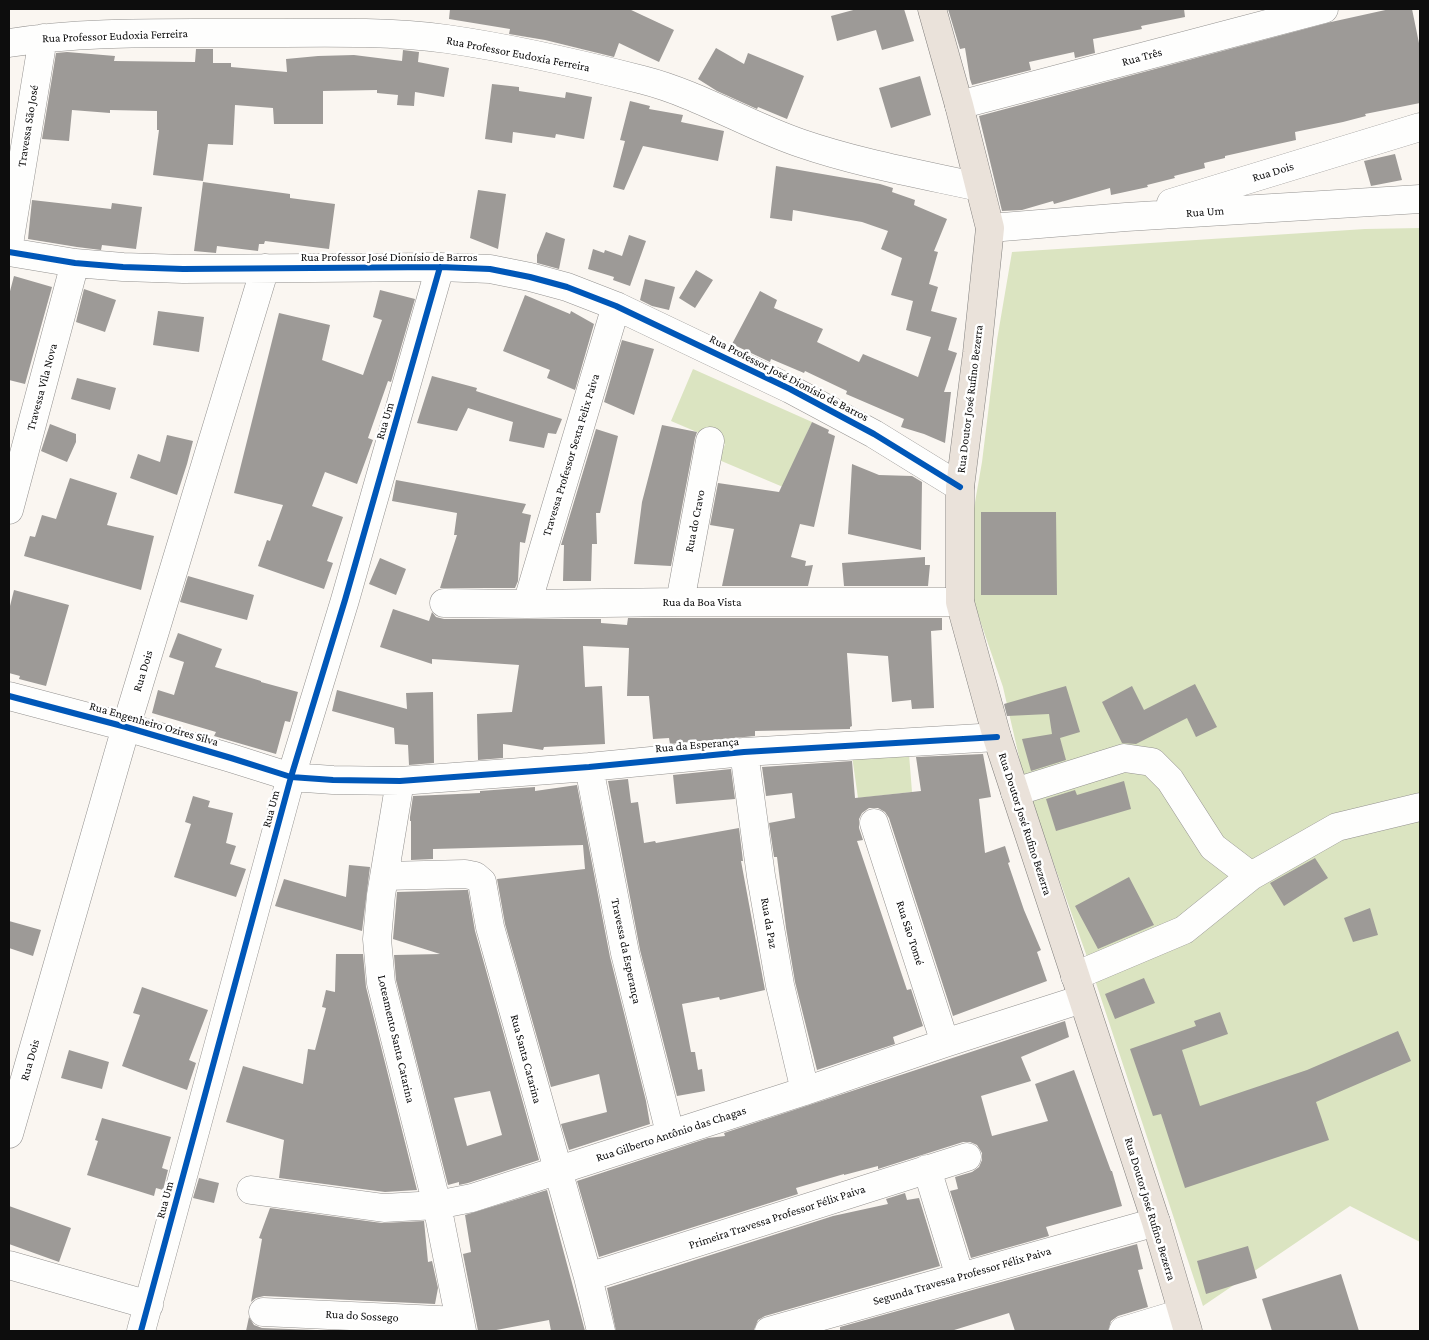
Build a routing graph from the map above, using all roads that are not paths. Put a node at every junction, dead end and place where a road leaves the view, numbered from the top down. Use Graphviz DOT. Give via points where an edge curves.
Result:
graph roads {
  1 [pos="932,9"];
  2 [pos="1324,9"];
  3 [pos="43,38"];
  4 [pos="9,43"];
  5 [pos="959,105"];
  6 [pos="1420,127"];
  7 [pos="979,187"];
  8 [pos="1420,199"];
  9 [pos="1126,217"];
  10 [pos="990,228"];
  11 [pos="9,244"];
  12 [pos="9,252"];
  13 [pos="74,264"];
  14 [pos="440,267"];
  15 [pos="265,268"];
  16 [pos="616,306"];
  17 [pos="710,441"];
  18 [pos="960,486"];
  19 [pos="9,510"];
  20 [pos="680,602"];
  21 [pos="960,602"];
  22 [pos="444,603"];
  23 [pos="527,604"];
  24 [pos="9,696"];
  25 [pos="126,727"];
  26 [pos="997,737"];
  27 [pos="744,752"];
  28 [pos="589,766"];
  29 [pos="291,777"];
  30 [pos="400,781"];
  31 [pos="1015,792"];
  32 [pos="1420,807"];
  33 [pos="874,823"];
  34 [pos="385,876"];
  35 [pos="1251,876"];
  36 [pos="1078,988"];
  37 [pos="945,1043"];
  38 [pos="805,1092"];
  39 [pos="670,1133"];
  40 [pos="9,1134"];
  41 [pos="967,1158"];
  42 [pos="927,1169"];
  43 [pos="558,1172"];
  44 [pos="251,1190"];
  45 [pos="437,1206"];
  46 [pos="1156,1222"];
  47 [pos="9,1265"];
  48 [pos="588,1277"];
  49 [pos="960,1277"];
  50 [pos="149,1306"];
  51 [pos="263,1312"];
  52 [pos="1185,1322"];
  53 [pos="461,1326"];
  54 [pos="141,1331"];
  55 [pos="601,1331"];
  56 [pos="769,1331"];
  57 [pos="1123,1331"];
  1 -- 5 [label="main road, Rua Doutor José Rufino Bezerra"];
  2 -- 5 [label="street, Rua Três"];
  3 -- 4 [label="street, Rua Professor Eudoxia Ferreira"];
  3 -- 7 [label="street, Rua Professor Eudoxia Ferreira" via="146,33 373,34 446,39 644,80 840,156"];
  3 -- 11 [label="street, Travessa São José"];
  5 -- 7 [label="main road, Rua Doutor José Rufino Bezerra"];
  6 -- 9 [label="street, Rua Dois"];
  7 -- 10 [label="main road, Rua Doutor José Rufino Bezerra"];
  8 -- 9 [label="street, Rua Um"];
  9 -- 10 [label="street, Rua Um"];
  10 -- 18 [label="main road, Rua Doutor José Rufino Bezerra"];
  12 -- 13 [label="street, Rua Professor José Dionísio de Barros"];
  13 -- 15 [label="street, Rua Professor José Dionísio de Barros" via="183,269"];
  13 -- 19 [label="street, Travessa Vila Nova"];
  14 -- 15 [label="street, Rua Professor José Dionísio de Barros"];
  14 -- 16 [label="street, Rua Professor José Dionísio de Barros" via="490,270 530,277"];
  14 -- 29 [label="street, Rua Um" via="346,600"];
  15 -- 25 [label="street, Rua Dois"];
  16 -- 18 [label="street, Rua Professor José Dionísio de Barros" via="790,388"];
  16 -- 23 [label="street, Travessa Professor Sexta Felix Paiva"];
  17 -- 20 [label="street, Rua do Cravo"];
  18 -- 21 [label="main road, Rua Doutor José Rufino Bezerra"];
  20 -- 21 [label="street, Rua da Boa Vista"];
  20 -- 23 [label="street, Rua da Boa Vista"];
  21 -- 26 [label="main road, Rua Doutor José Rufino Bezerra"];
  22 -- 23 [label="street, Rua da Boa Vista"];
  24 -- 25 [label="street, Rua Engenheiro Ozires Silva"];
  25 -- 29 [label="street, Rua Engenheiro Ozires Silva"];
  25 -- 40 [label="street, Rua Dois"];
  26 -- 27 [label="street, Rua da Esperança"];
  26 -- 31 [label="main road, Rua Doutor José Rufino Bezerra"];
  27 -- 28 [label="street, Rua da Esperança"];
  27 -- 38 [label="street, Rua da Paz" via="778,976"];
  28 -- 30 [label="street, Rua da Esperança"];
  28 -- 39 [label="street, Travessa da Esperança" via="625,953"];
  29 -- 30 [label="street, Rua Engenheiro Ozires Silva"];
  29 -- 50 [label="street, Rua Um"];
  30 -- 34 [label="street, Loteamento Santa Catarina"];
  31 -- 35 [label="street" via="1124,758 1152,762 1170,780 1213,846"];
  31 -- 36 [label="main road, Rua Doutor José Rufino Bezerra"];
  32 -- 35 [label="street, Rua Gilberto Antônio das Chagas" via="1337,827"];
  33 -- 37 [label="street, Rua São Tomé"];
  34 -- 43 [label="street, Rua Santa Catarina" via="465,874 482,882 490,927"];
  34 -- 45 [label="street, Loteamento Santa Catarina" via="377,938 381,983"];
  35 -- 36 [label="street, Rua Gilberto Antônio das Chagas" via="1184,930"];
  36 -- 37 [label="street, Rua Gilberto Antônio das Chagas"];
  36 -- 46 [label="main road, Rua Doutor José Rufino Bezerra"];
  37 -- 38 [label="street, Rua Gilberto Antônio das Chagas"];
  38 -- 39 [label="street, Rua Gilberto Antônio das Chagas"];
  39 -- 43 [label="street, Rua Gilberto Antônio das Chagas"];
  41 -- 42 [label="street, Primeira Travessa Professor Félix Paiva"];
  42 -- 48 [label="street, Primeira Travessa Professor Félix Paiva"];
  42 -- 49 [label="street"];
  43 -- 45 [label="street, Rua Gilberto Antônio das Chagas"];
  43 -- 48 [label="street, Rua Santa Catarina"];
  44 -- 45 [label="street, Rua Gilberto Antônio das Chagas" via="384,1208"];
  45 -- 53 [label="street, Loteamento Santa Catarina"];
  46 -- 49 [label="street, Segunda Travessa Professor Félix Paiva"];
  46 -- 52 [label="main road, Rua Doutor José Rufino Bezerra"];
  47 -- 50 [label="street"];
  48 -- 55 [label="street, Rua Santa Catarina"];
  49 -- 56 [label="street, Segunda Travessa Professor Félix Paiva"];
  50 -- 54 [label="street, Rua Um"];
  51 -- 53 [label="street, Rua do Sossego"];
  52 -- 57 [label="street"];
}
